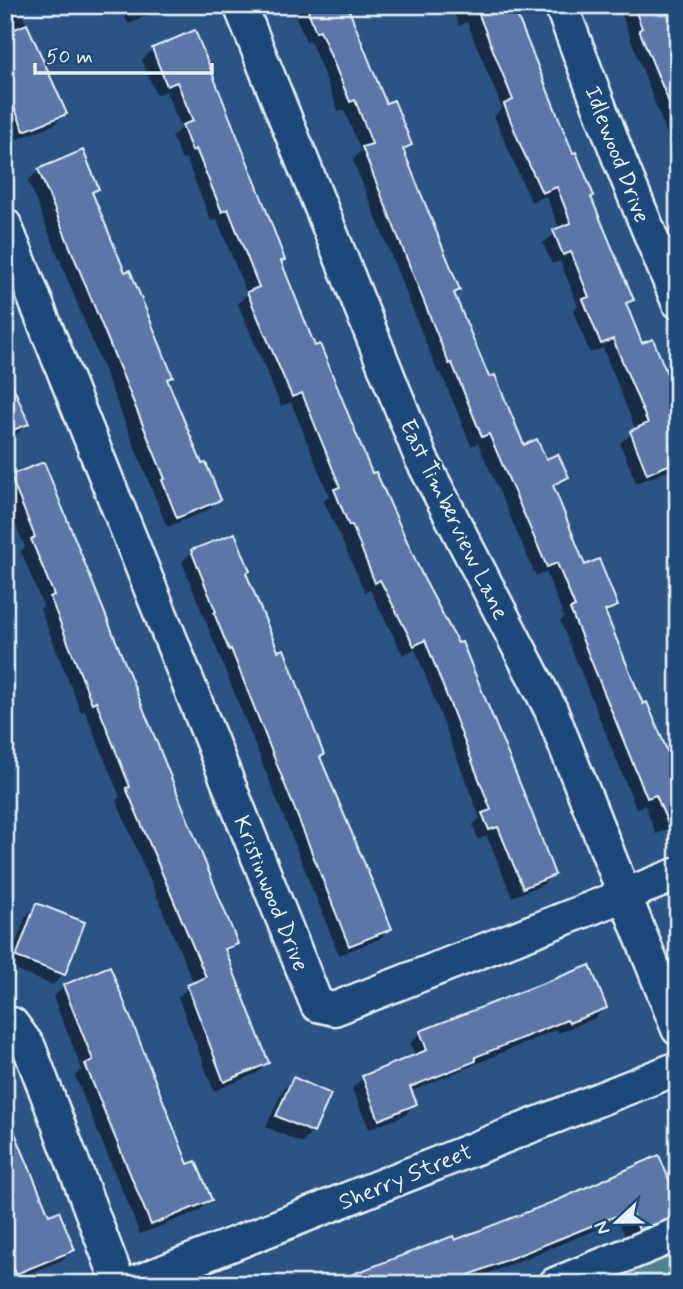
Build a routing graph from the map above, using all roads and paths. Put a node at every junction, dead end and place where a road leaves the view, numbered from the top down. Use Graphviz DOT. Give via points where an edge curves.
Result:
graph roads {
  1 [pos="240,5"];
  2 [pos="561,5"];
  3 [pos="5,225"];
  4 [pos="678,302"];
  5 [pos="678,874"];
  6 [pos="625,897"];
  7 [pos="8,1025"];
  8 [pos="678,1029"];
  9 [pos="678,1068"];
  10 [pos="678,1234"];
  11 [pos="119,1284"];
  12 [pos="132,1284"];
  13 [pos="555,1284"];
  1 -- 6 [label="street, East Timberview Lane" via="421,458 551,710"];
  2 -- 4 [label="street, Idlewood Drive"];
  3 -- 6 [label="street, Kristinwood Drive" via="317,1005 334,1009"];
  5 -- 6 [label="street, Kristinwood Drive"];
  6 -- 8 [label="street, East Timberview Lane"];
  7 -- 11 [label="street" via="29,1048"];
  9 -- 12 [label="street, Sherry Street"];
  10 -- 13 [label="street"];
}
